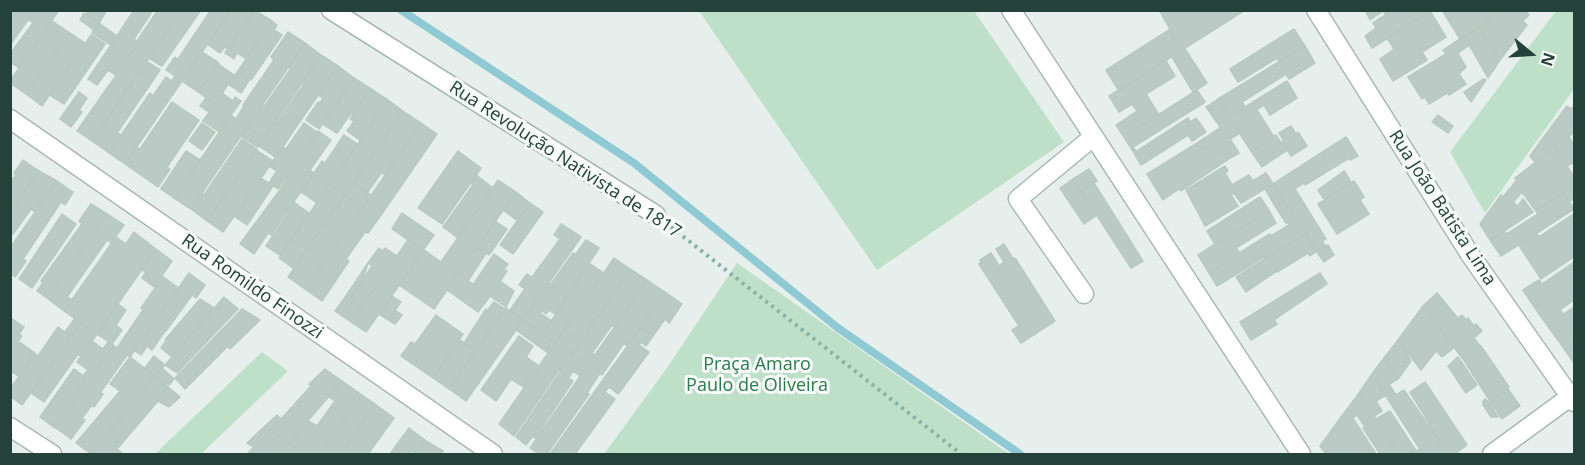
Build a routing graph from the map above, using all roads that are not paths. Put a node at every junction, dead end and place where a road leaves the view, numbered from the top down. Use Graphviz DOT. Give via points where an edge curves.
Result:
graph roads {
  1 [pos="331,10"];
  2 [pos="1011,10"];
  3 [pos="1316,10"];
  4 [pos="10,119"];
  5 [pos="1093,137"];
  6 [pos="656,215"];
  7 [pos="1084,294"];
  8 [pos="1573,398"];
  9 [pos="10,427"];
  10 [pos="52,454"];
  11 [pos="493,454"];
  12 [pos="1301,454"];
  13 [pos="1492,454"];
  1 -- 6 [label="street, Rua Revolução Nativista de 1817"];
  2 -- 5 [label="street"];
  3 -- 8 [label="street, Rua João Batista Lima" via="1471,256"];
  4 -- 11 [label="street, Rua Romildo Finozzi"];
  5 -- 7 [label="street" via="1018,200"];
  5 -- 12 [label="street"];
  8 -- 13 [label="street"];
  9 -- 10 [label="street"];
}
